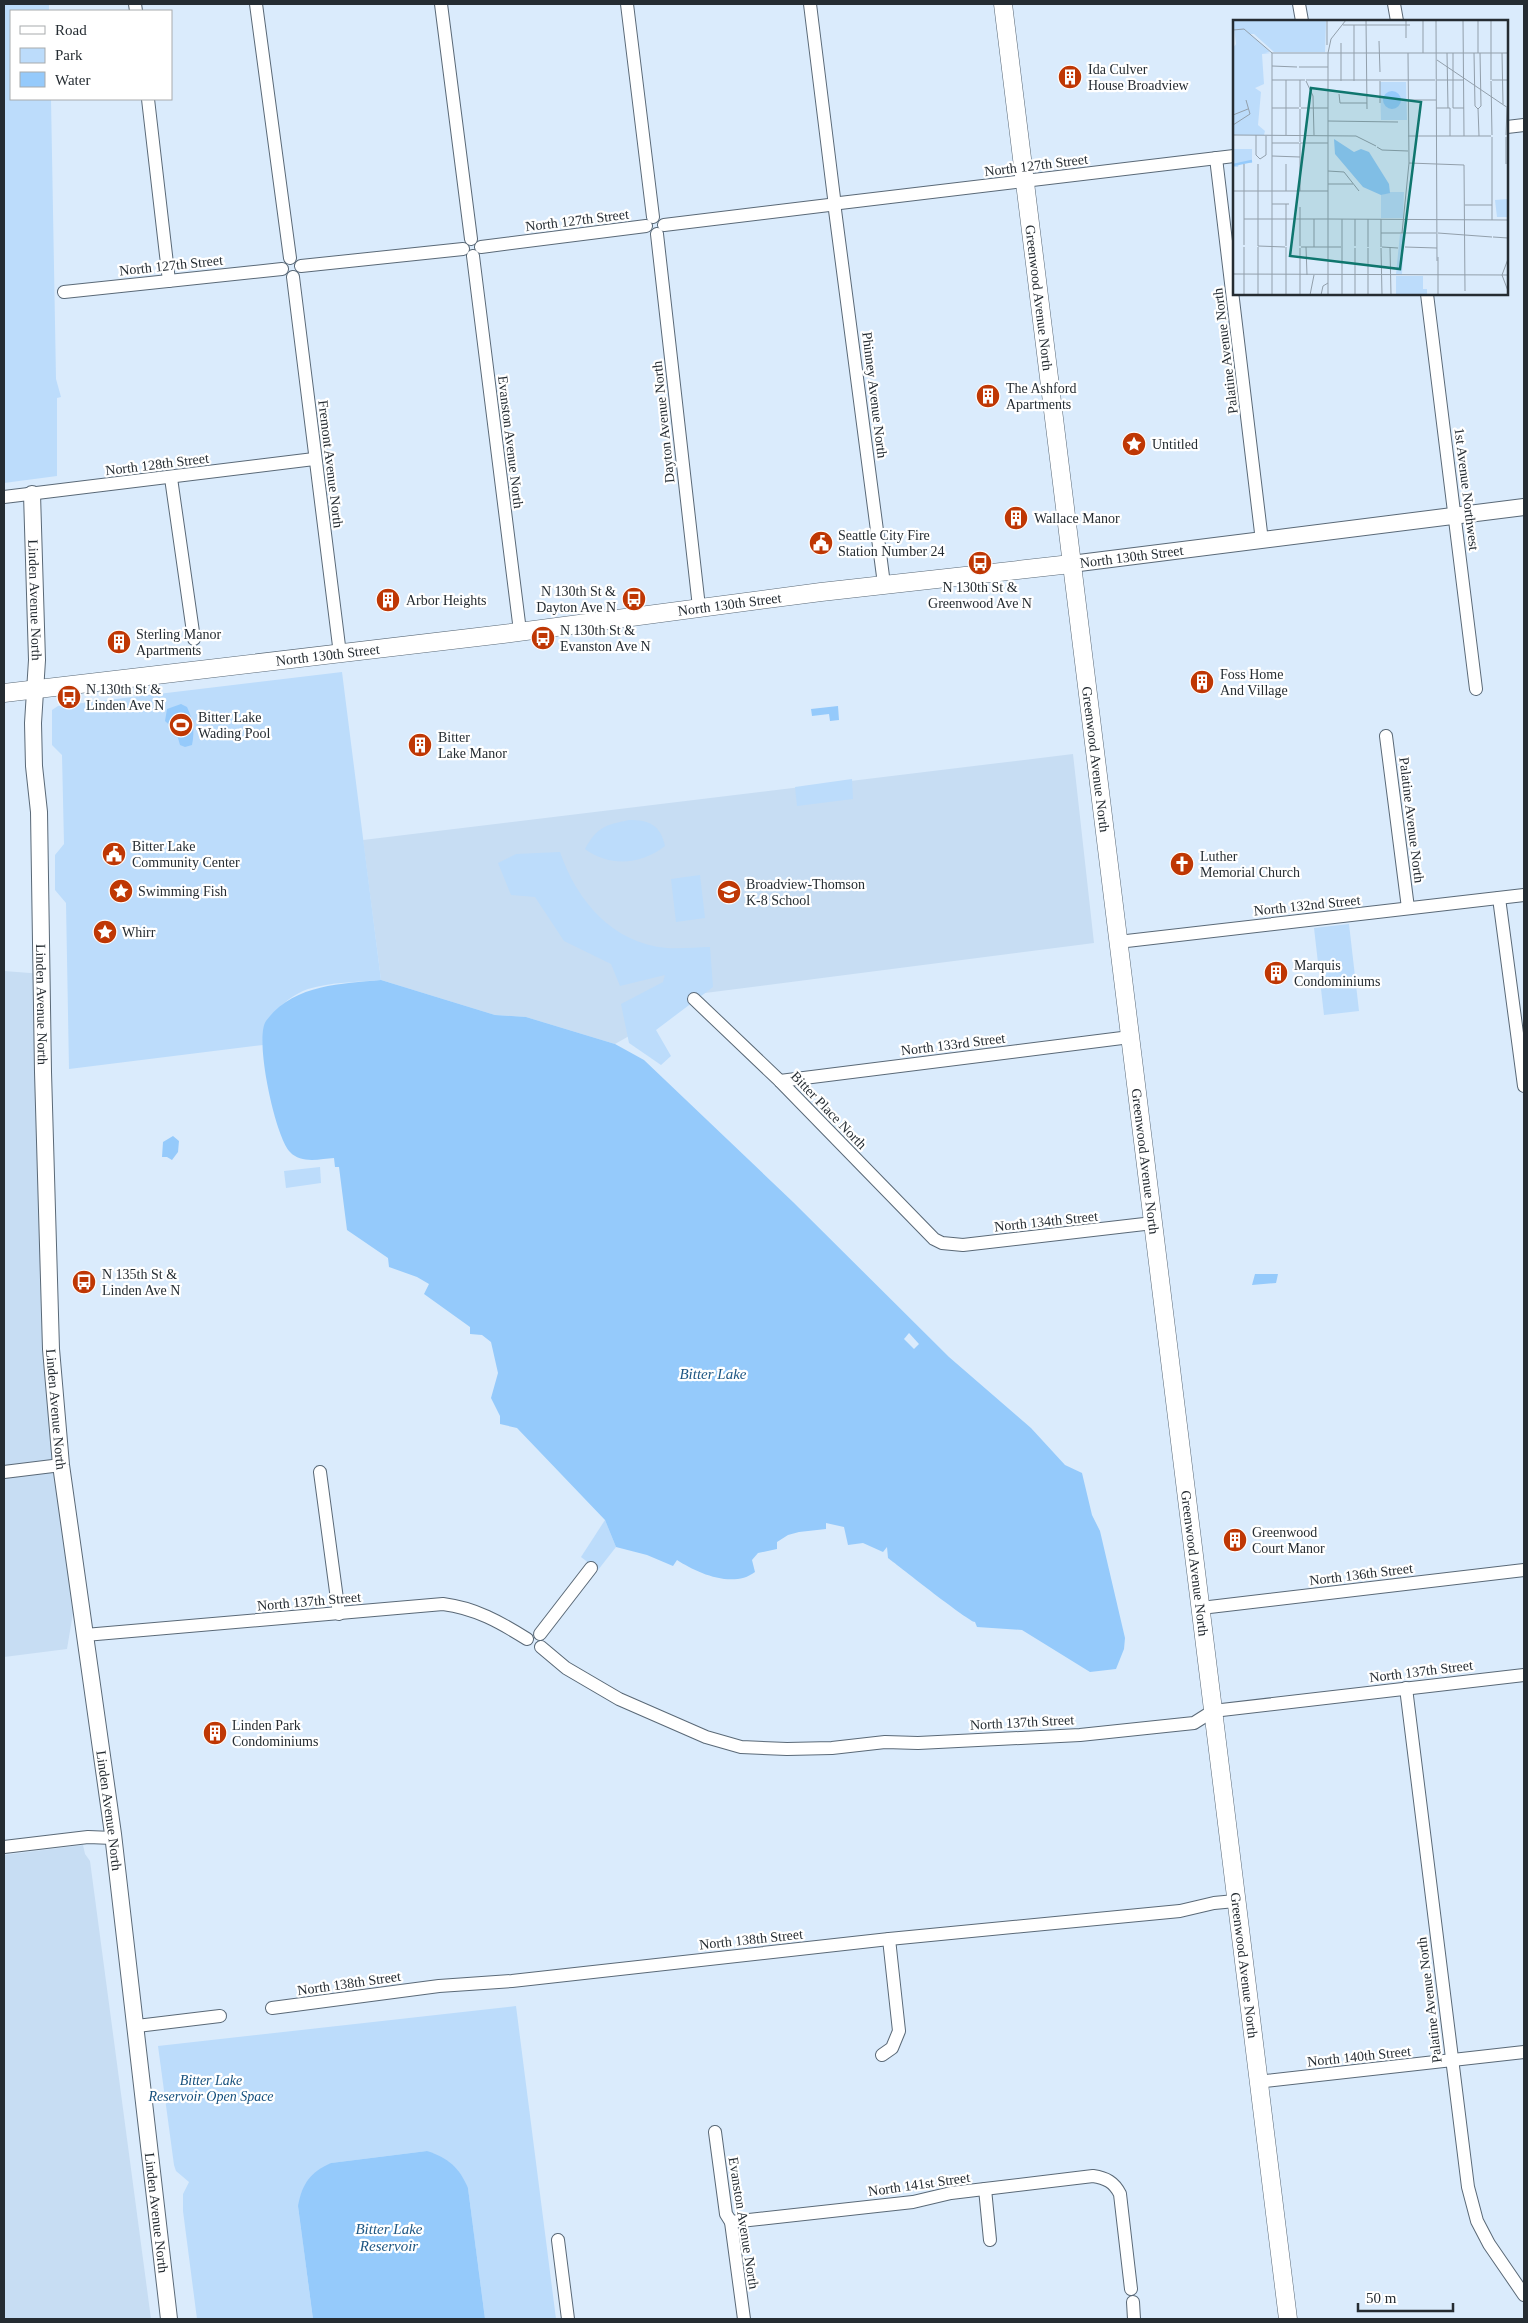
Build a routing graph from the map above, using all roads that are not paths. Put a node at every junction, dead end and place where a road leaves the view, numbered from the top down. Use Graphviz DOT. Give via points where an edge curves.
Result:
graph roads {
  1 [pos="256,4"];
  2 [pos="441,4"];
  3 [pos="627,4"];
  4 [pos="810,4"];
  5 [pos="1003,4"];
  6 [pos="1299,4"];
  7 [pos="1394,4"];
  8 [pos="1302,20"];
  9 [pos="1397,20"];
  10 [pos="148,100"];
  11 [pos="1524,125"];
  12 [pos="1508,127"];
  13 [pos="1233,156"];
  14 [pos="1216,158"];
  15 [pos="1026,181"];
  16 [pos="835,204"];
  17 [pos="655,226"];
  18 [pos="472,248"];
  19 [pos="290,258"];
  20 [pos="301,266"];
  21 [pos="282,269"];
  22 [pos="292,277"];
  23 [pos="168,281"];
  24 [pos="64,292"];
  25 [pos="1427,295"];
  26 [pos="314,459"];
  27 [pos="171,478"];
  28 [pos="32,494"];
  29 [pos="4,497"];
  30 [pos="1524,508"];
  31 [pos="1455,516"];
  32 [pos="1262,541"];
  33 [pos="1071,564"];
  34 [pos="884,584"];
  35 [pos="699,608"];
  36 [pos="520,631"];
  37 [pos="194,639"];
  38 [pos="340,654"];
  39 [pos="1476,689"];
  40 [pos="35,690"];
  41 [pos="4,692"];
  42 [pos="1386,736"];
  43 [pos="1524,895"];
  44 [pos="1499,898"];
  45 [pos="1408,908"];
  46 [pos="1118,942"];
  47 [pos="694,999"];
  48 [pos="1130,1037"];
  49 [pos="780,1081"];
  50 [pos="1524,1086"];
  51 [pos="1153,1223"];
  52 [pos="942,1242"];
  53 [pos="61,1465"];
  54 [pos="4,1472"];
  55 [pos="320,1472"];
  56 [pos="591,1568"];
  57 [pos="1524,1570"];
  58 [pos="1201,1608"];
  59 [pos="339,1614"];
  60 [pos="85,1635"];
  61 [pos="541,1640"];
  62 [pos="1524,1675"];
  63 [pos="1406,1688"];
  64 [pos="1213,1711"];
  65 [pos="113,1838"];
  66 [pos="4,1847"];
  67 [pos="1235,1901"];
  68 [pos="889,1939"];
  69 [pos="272,2008"];
  70 [pos="220,2016"];
  71 [pos="136,2026"];
  72 [pos="1524,2052"];
  73 [pos="882,2055"];
  74 [pos="1451,2060"];
  75 [pos="1258,2082"];
  76 [pos="715,2132"];
  77 [pos="985,2190"];
  78 [pos="731,2222"];
  79 [pos="558,2240"];
  80 [pos="990,2240"];
  81 [pos="1524,2294"];
  82 [pos="169,2319"];
  83 [pos="568,2319"];
  84 [pos="744,2319"];
  85 [pos="1134,2319"];
  86 [pos="1288,2319"];
  1 -- 19 [label="street"];
  2 -- 18 [label="street, Evanston Avenue North"];
  3 -- 17 [label="street, Dayton Avenue North"];
  4 -- 16 [label="street, Phinney Avenue North"];
  5 -- 15 [label="main road, Greenwood Avenue North"];
  6 -- 8 [label="street"];
  7 -- 9 [label="street"];
  10 -- 23 [label="street"];
  11 -- 12 [label="street"];
  13 -- 14 [label="street, North 127th Street"];
  14 -- 15 [label="street, North 127th Street"];
  14 -- 32 [label="street, Palatine Avenue North"];
  15 -- 16 [label="street, North 127th Street"];
  15 -- 33 [label="main road, Greenwood Avenue North"];
  16 -- 17 [label="street, North 127th Street"];
  16 -- 34 [label="street, Phinney Avenue North"];
  17 -- 18 [label="street, North 127th Street"];
  17 -- 35 [label="street, Dayton Avenue North"];
  18 -- 20 [label="street, North 127th Street"];
  18 -- 36 [label="street, Evanston Avenue North"];
  19 -- 20 [label="street" via="299,261"];
  19 -- 21 [label="street" via="285,260"];
  20 -- 22 [label="street" via="299,274"];
  21 -- 22 [label="street" via="284,274"];
  21 -- 23 [label="street, North 127th Street"];
  22 -- 26 [label="street, Fremont Avenue North"];
  23 -- 24 [label="street, North 127th Street"];
  25 -- 31 [label="street, 1st Avenue Northwest"];
  26 -- 27 [label="street, North 128th Street"];
  26 -- 38 [label="street, Fremont Avenue North"];
  27 -- 28 [label="street, North 128th Street"];
  27 -- 37 [label="street"];
  28 -- 29 [label="street, North 128th Street"];
  28 -- 40 [label="street, Linden Avenue North"];
  30 -- 31 [label="street, North 130th Street"];
  31 -- 32 [label="street, North 130th Street"];
  31 -- 39 [label="street, 1st Avenue Northwest"];
  32 -- 33 [label="street, North 130th Street"];
  33 -- 34 [label="main road, North 130th Street"];
  33 -- 46 [label="main road, Greenwood Avenue North"];
  34 -- 35 [label="main road, North 130th Street"];
  35 -- 36 [label="main road, North 130th Street"];
  36 -- 38 [label="main road, North 130th Street"];
  38 -- 40 [label="main road, North 130th Street"];
  40 -- 41 [label="main road, North 130th Street"];
  40 -- 53 [label="street, Linden Avenue North" via="33,740 39,812 51,1349"];
  42 -- 45 [label="street, Palatine Avenue North"];
  43 -- 44 [label="street, North 132nd Street"];
  44 -- 45 [label="street, North 132nd Street"];
  44 -- 50 [label="street"];
  45 -- 46 [label="street, North 132nd Street"];
  46 -- 48 [label="main road, Greenwood Avenue North"];
  47 -- 49 [label="street, Bitter Place North"];
  48 -- 49 [label="street, North 133rd Street"];
  48 -- 51 [label="main road, Greenwood Avenue North"];
  49 -- 52 [label="street, Bitter Place North" via="928,1234"];
  51 -- 52 [label="street, North 134th Street" via="963,1245"];
  51 -- 58 [label="main road, Greenwood Avenue North"];
  53 -- 54 [label="street"];
  53 -- 60 [label="street, Linden Avenue North"];
  55 -- 59 [label="street"];
  56 -- 61 [label="street"];
  57 -- 58 [label="street, North 136th Street"];
  58 -- 64 [label="main road, Greenwood Avenue North"];
  59 -- 60 [label="street, North 137th Street"];
  59 -- 61 [label="street, North 137th Street" via="442,1604 459,1606 499,1622 527,1639 532,1634"];
  60 -- 65 [label="street, Linden Avenue North"];
  61 -- 64 [label="street, North 137th Street" via="566,1668 619,1699 706,1737 741,1747 832,1748 886,1742 1080,1735 1194,1723"];
  62 -- 63 [label="street, North 137th Street"];
  63 -- 64 [label="street, North 137th Street"];
  63 -- 74 [label="street, Palatine Avenue North"];
  64 -- 67 [label="main road, Greenwood Avenue North"];
  65 -- 66 [label="street" via="88,1837"];
  65 -- 71 [label="street, Linden Avenue North"];
  67 -- 68 [label="street, North 138th Street" via="1180,1911"];
  67 -- 75 [label="main road, Greenwood Avenue North"];
  68 -- 69 [label="street, North 138th Street" via="406,1990"];
  68 -- 73 [label="street" via="899,2031 892,2048"];
  70 -- 71 [label="street"];
  71 -- 82 [label="street, Linden Avenue North"];
  72 -- 74 [label="street, North 140th Street"];
  74 -- 75 [label="street, North 140th Street"];
  74 -- 81 [label="street, Palatine Avenue North" via="1468,2187 1477,2221"];
  75 -- 86 [label="main road, Greenwood Avenue North"];
  76 -- 78 [label="street, Evanston Avenue North" via="726,2214"];
  77 -- 78 [label="street, North 141st Street" via="913,2202"];
  77 -- 80 [label="street"];
  77 -- 85 [label="street, North 141st Street" via="1093,2176 1111,2182 1120,2194"];
  78 -- 84 [label="street, Evanston Avenue North"];
  79 -- 83 [label="street"];
}
